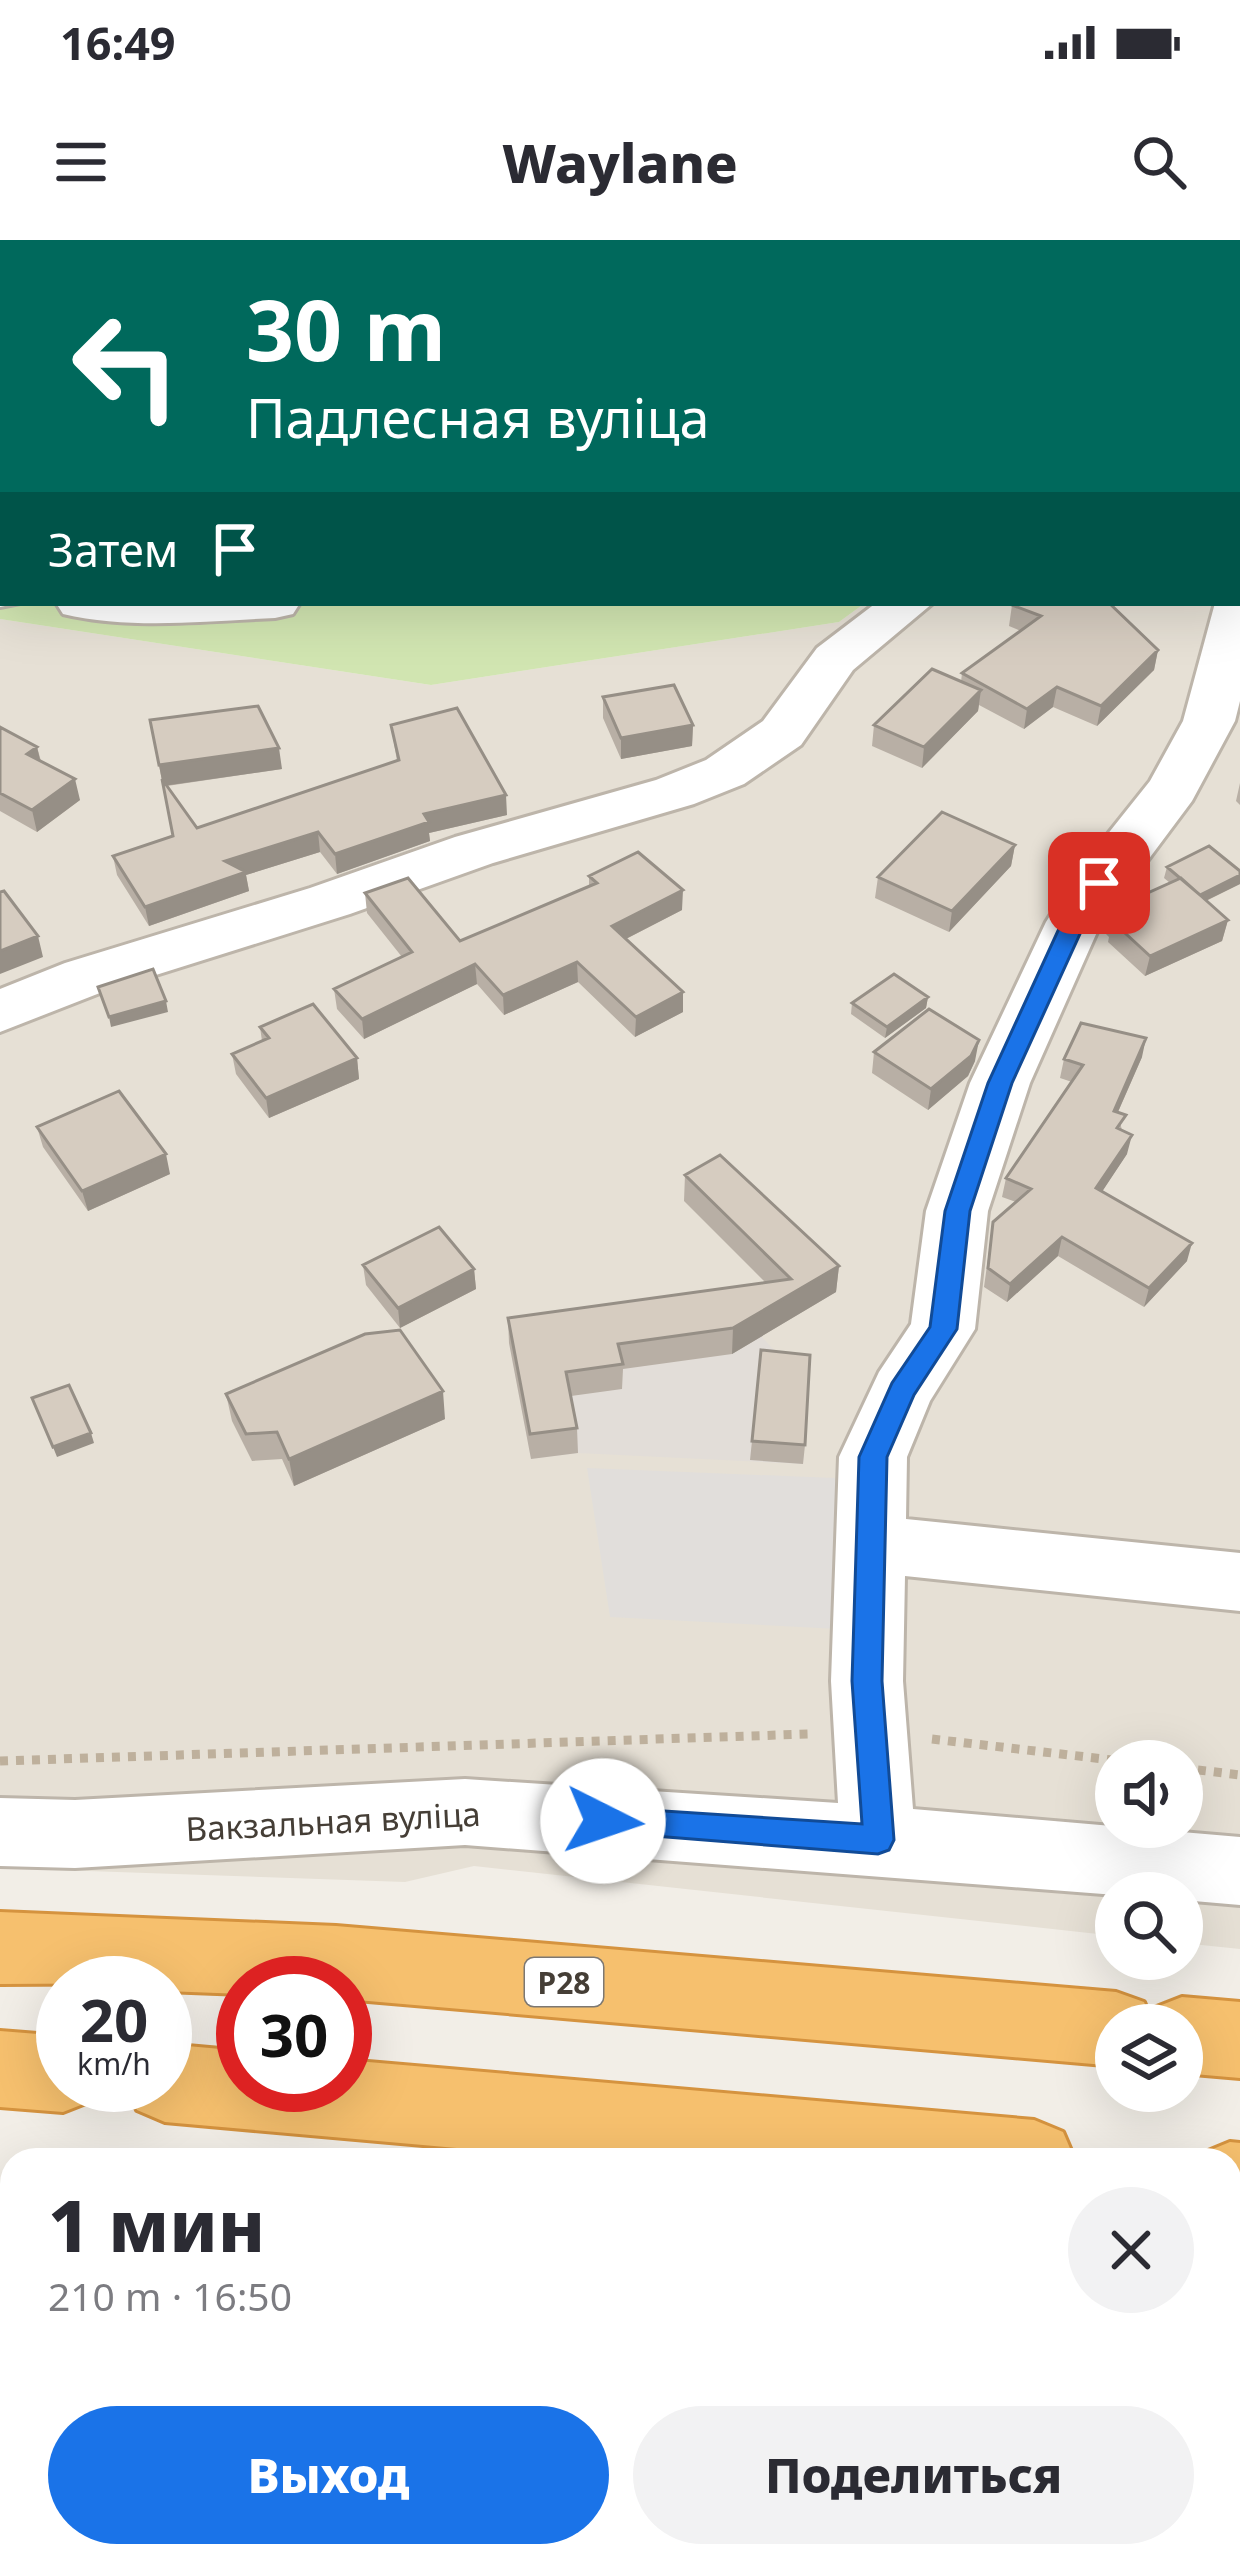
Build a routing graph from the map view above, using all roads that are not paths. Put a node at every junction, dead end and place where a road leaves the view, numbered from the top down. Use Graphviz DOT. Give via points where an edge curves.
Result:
graph roads {
  1 [pos="125,606"];
  2 [pos="203,606"];
  3 [pos="904,606"];
  4 [pos="1239,606"];
  5 [pos="0,1012"];
  6 [pos="870,1544"];
  7 [pos="1240,1582"];
  8 [pos="0,1832"];
  9 [pos="878,1840"];
  10 [pos="1240,1871"];
  11 [pos="0,1948"];
  12 [pos="1095,2028"];
  13 [pos="1203,2037"];
  14 [pos="1240,2040"];
  15 [pos="0,2069"];
  16 [pos="36,2072"];
  17 [pos="192,2085"];
  18 [pos="899,2148"];
  1 -- 2 [label="street"];
  3 -- 5 [label="street" via="835,658 782,734 725,772 85,977"];
  4 -- 6 [label="street" via="1209,721 1173,789 1074,922 1000,1083 958,1211 943,1329 902,1390 873,1457"];
  6 -- 7 [label="street"];
  6 -- 9 [label="street" via="867,1681"];
  8 -- 9 [label="street, Вакзальная вуліца" via="465,1812"];
  9 -- 10 [label="street, Вакзальная вуліца"];
  11 -- 12 [label="highway, Р28" via="336,1962"];
  13 -- 14 [label="highway"];
  15 -- 16 [label="highway"];
  17 -- 18 [label="highway"];
}
